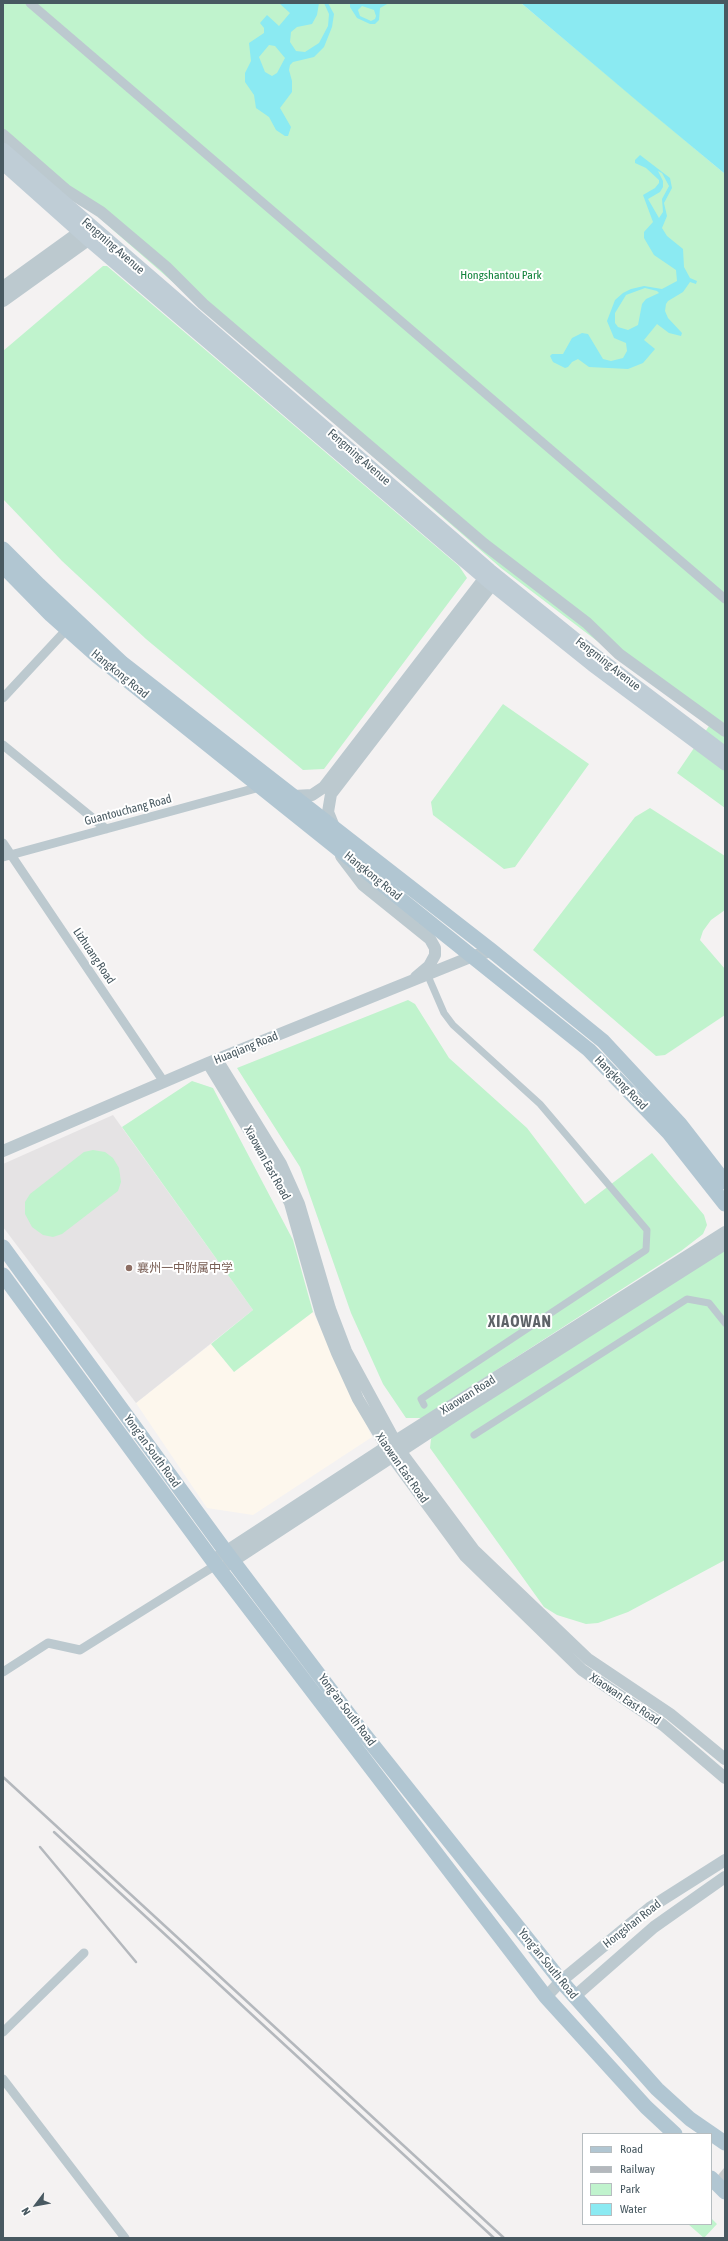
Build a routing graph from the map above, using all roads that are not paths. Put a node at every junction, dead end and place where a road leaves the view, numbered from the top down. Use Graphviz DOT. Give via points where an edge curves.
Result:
graph roads {
  1 [pos="30,3"];
  2 [pos="3,135"];
  3 [pos="3,149"];
  4 [pos="3,164"];
  5 [pos="88,232"];
  6 [pos="3,287"];
  7 [pos="3,301"];
  8 [pos="3,549"];
  9 [pos="3,566"];
  10 [pos="491,577"];
  11 [pos="725,599"];
  12 [pos="67,629"];
  13 [pos="3,698"];
  14 [pos="725,731"];
  15 [pos="698,738"];
  16 [pos="3,745"];
  17 [pos="725,753"];
  18 [pos="725,764"];
  19 [pos="260,787"];
  20 [pos="294,796"];
  21 [pos="334,827"];
  22 [pos="106,829"];
  23 [pos="330,842"];
  24 [pos="3,843"];
  25 [pos="7,856"];
  26 [pos="492,951"];
  27 [pos="473,956"];
  28 [pos="428,976"];
  29 [pos="406,985"];
  30 [pos="212,1062"];
  31 [pos="164,1082"];
  32 [pos="3,1151"];
  33 [pos="725,1182"];
  34 [pos="725,1204"];
  35 [pos="725,1232"];
  36 [pos="725,1244"];
  37 [pos="3,1247"];
  38 [pos="3,1275"];
  39 [pos="725,1323"];
  40 [pos="424,1405"];
  41 [pos="474,1435"];
  42 [pos="393,1450"];
  43 [pos="230,1556"];
  44 [pos="216,1565"];
  45 [pos="3,1672"];
  46 [pos="725,1759"];
  47 [pos="725,1778"];
  48 [pos="725,1860"];
  49 [pos="725,1877"];
  50 [pos="84,1953"];
  51 [pos="561,1981"];
  52 [pos="546,1996"];
  53 [pos="574,1996"];
  54 [pos="3,2032"];
  55 [pos="3,2079"];
  56 [pos="690,2119"];
  57 [pos="674,2133"];
  58 [pos="705,2133"];
  59 [pos="710,2133"];
  60 [pos="712,2134"];
  61 [pos="712,2139"];
  62 [pos="725,2143"];
  63 [pos="725,2151"];
  64 [pos="714,2173"];
  65 [pos="725,2192"];
  66 [pos="125,2238"];
  1 -- 11 [label="street"];
  2 -- 14 [label="street" via="66,190 101,212 166,267 203,304 484,544 587,623 619,654"];
  3 -- 5 [label="main road, Fengming Avenue"];
  4 -- 5 [label="main road, Fengming Avenue"];
  5 -- 6 [label="street"];
  5 -- 7 [label="street"];
  5 -- 10 [label="main road, Fengming Avenue"];
  8 -- 20 [label="main road, Hangkong Road" via="122,663"];
  9 -- 12 [label="main road, Hangkong Road"];
  10 -- 15 [label="main road, Fengming Avenue" via="598,657"];
  10 -- 20 [label="street" via="324,787 312,795"];
  10 -- 21 [label="street" via="331,794 328,812"];
  12 -- 13 [label="street"];
  12 -- 19 [label="main road, Hangkong Road"];
  15 -- 17 [label="main road, Fengming Avenue"];
  15 -- 18 [label="main road, Fengming Avenue"];
  16 -- 22 [label="street"];
  19 -- 22 [label="street, Guantouchang Road"];
  19 -- 23 [label="main road, Hangkong Road"];
  20 -- 21 [label="main road, Hangkong Road"];
  21 -- 26 [label="main road, Hangkong Road"];
  22 -- 25 [label="street, Guantouchang Road"];
  23 -- 27 [label="main road, Hangkong Road"];
  23 -- 29 [label="street" via="363,885 430,939 435,948 435,955 429,966"];
  24 -- 25 [label="street, Lizhuang Road"];
  25 -- 31 [label="street, Lizhuang Road"];
  26 -- 27 [label="street, Huaqiang Road"];
  26 -- 33 [label="main road, Hangkong Road" via="602,1041 680,1124"];
  27 -- 28 [label="street, Huaqiang Road"];
  27 -- 34 [label="main road, Hangkong Road" via="589,1050 669,1133"];
  28 -- 29 [label="street, Huaqiang Road"];
  28 -- 40 [label="street" via="444,1013 453,1025 540,1104 647,1230 646,1250 421,1399"];
  29 -- 30 [label="street, Huaqiang Road"];
  30 -- 31 [label="street, Huaqiang Road"];
  30 -- 42 [label="street, Xiaowan East Road" via="280,1164 296,1197 330,1309 346,1350"];
  31 -- 32 [label="street, Huaqiang Road"];
  35 -- 42 [label="street, Xiaowan Road"];
  36 -- 42 [label="street, Xiaowan Road" via="456,1415"];
  37 -- 43 [label="main road, Yong'an South Road"];
  38 -- 44 [label="main road, Yong'an South Road"];
  39 -- 41 [label="street" via="709,1303 687,1299"];
  42 -- 43 [label="street, Xiaowan Road"];
  42 -- 46 [label="street, Xiaowan East Road" via="474,1550 582,1654 670,1714"];
  42 -- 47 [label="street, Xiaowan East Road" via="465,1556 582,1670 663,1725"];
  43 -- 44 [label="street, Xiaowan Road"];
  43 -- 51 [label="main road, Yong'an South Road" via="360,1729"];
  44 -- 45 [label="street" via="80,1650 48,1643"];
  44 -- 52 [label="main road, Yong'an South Road"];
  48 -- 51 [label="street, Hongshan Road" via="651,1907"];
  49 -- 53 [label="street, Hongshan Road" via="654,1927"];
  50 -- 54 [label="street"];
  51 -- 52 [label="street, Hongshan Road"];
  51 -- 53 [label="main road, Yong'an South Road"];
  52 -- 57 [label="main road, Yong'an South Road" via="646,2106"];
  53 -- 56 [label="main road, Yong'an South Road" via="657,2089"];
  55 -- 66 [label="street"];
  56 -- 58 [label="main road"];
  56 -- 59 [label="main road, Yong'an South Road"];
  60 -- 62 [label="main road, Yong'an South Road"];
  61 -- 63 [label="main road"];
  64 -- 65 [label="main road"];
}
